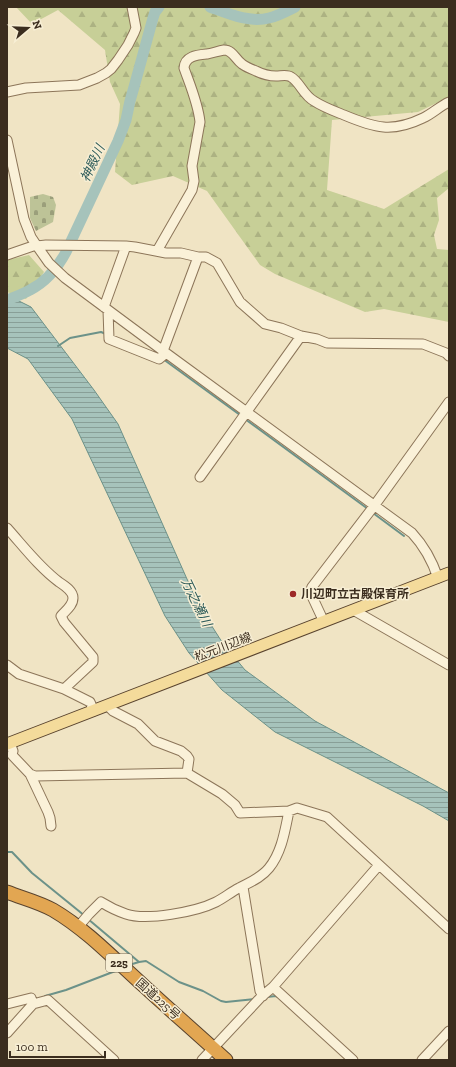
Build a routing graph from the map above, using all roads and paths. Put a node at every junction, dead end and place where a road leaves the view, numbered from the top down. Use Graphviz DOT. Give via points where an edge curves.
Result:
graph roads {
  1 [pos="132,7"];
  2 [pos="7,92"];
  3 [pos="449,102"];
  4 [pos="7,140"];
  5 [pos="36,246"];
  6 [pos="126,246"];
  7 [pos="158,250"];
  8 [pos="7,255"];
  9 [pos="198,257"];
  10 [pos="106,308"];
  11 [pos="301,336"];
  12 [pos="163,355"];
  13 [pos="449,356"];
  14 [pos="449,402"];
  15 [pos="244,415"];
  16 [pos="200,477"];
  17 [pos="372,509"];
  18 [pos="7,528"];
  19 [pos="449,574"];
  20 [pos="438,578"];
  21 [pos="355,611"];
  22 [pos="324,622"];
  23 [pos="7,665"];
  24 [pos="449,666"];
  25 [pos="64,689"];
  26 [pos="108,706"];
  27 [pos="94,711"];
  28 [pos="8,743"];
  29 [pos="10,755"];
  30 [pos="187,773"];
  31 [pos="30,774"];
  32 [pos="290,811"];
  33 [pos="51,826"];
  34 [pos="379,865"];
  35 [pos="242,886"];
  36 [pos="7,892"];
  37 [pos="83,921"];
  38 [pos="449,929"];
  39 [pos="273,987"];
  40 [pos="261,998"];
  41 [pos="32,1002"];
  42 [pos="7,1004"];
  43 [pos="7,1033"];
  44 [pos="448,1034"];
  45 [pos="212,1048"];
  46 [pos="114,1060"];
  47 [pos="202,1060"];
  48 [pos="226,1060"];
  49 [pos="353,1060"];
  50 [pos="422,1060"];
  1 -- 2 [label="street" via="136,28 118,60 106,73 79,85 26,88"];
  3 -- 7 [label="street" via="425,118 409,124 379,128 314,101 306,96 293,78 258,72 242,64 227,50 189,58 184,68 200,122 192,166 194,185"];
  4 -- 5 [label="street" via="22,210"];
  5 -- 6 [label="street"];
  5 -- 8 [label="street"];
  5 -- 10 [label="street" via="65,278"];
  6 -- 7 [label="street"];
  6 -- 10 [label="street"];
  7 -- 9 [label="street"];
  9 -- 11 [label="street" via="206,257 217,263 240,302 265,324"];
  9 -- 12 [label="street"];
  10 -- 12 [label="street"];
  10 -- 12 [label="street" via="109,339 159,359"];
  11 -- 13 [label="street" via="327,343 423,344"];
  11 -- 15 [label="street"];
  12 -- 15 [label="street"];
  14 -- 17 [label="street"];
  15 -- 16 [label="street"];
  15 -- 17 [label="street"];
  17 -- 20 [label="street" via="412,533 421,543"];
  17 -- 22 [label="street" via="312,587 310,592"];
  18 -- 25 [label="street" via="37,563 72,594 69,608 61,616 93,658 93,662"];
  19 -- 20 [label="main road, 松元川辺線"];
  20 -- 21 [label="main road, 松元川辺線"];
  21 -- 22 [label="main road, 松元川辺線"];
  21 -- 24 [label="street"];
  22 -- 26 [label="main road, 松元川辺線"];
  23 -- 25 [label="street" via="19,674"];
  25 -- 27 [label="street" via="90,702"];
  26 -- 27 [label="main road, 松元川辺線"];
  26 -- 30 [label="street" via="138,724 155,741 185,753 189,759"];
  27 -- 28 [label="main road, 松元川辺線"];
  28 -- 29 [label="street" via="13,751"];
  29 -- 31 [label="street"];
  30 -- 31 [label="street" via="35,776"];
  30 -- 32 [label="street" via="222,794 240,813"];
  31 -- 33 [label="street" via="48,812"];
  32 -- 34 [label="street" via="297,808 327,817"];
  32 -- 35 [label="street" via="279,854 262,875"];
  34 -- 38 [label="street"];
  34 -- 39 [label="street"];
  35 -- 37 [label="street" via="209,905 152,917 127,915 101,902"];
  35 -- 40 [label="street"];
  36 -- 37 [label="highway, 国道225号 / 225"];
  37 -- 45 [label="highway, 国道225号 / 225" via="102,948"];
  39 -- 40 [label="street"];
  39 -- 49 [label="street"];
  40 -- 45 [label="street"];
  41 -- 42 [label="street" via="31,998"];
  41 -- 43 [label="street"];
  41 -- 46 [label="street" via="48,1000"];
  44 -- 50 [label="street"];
  45 -- 47 [label="street"];
  45 -- 48 [label="highway, 国道225号 / 225"];
}
